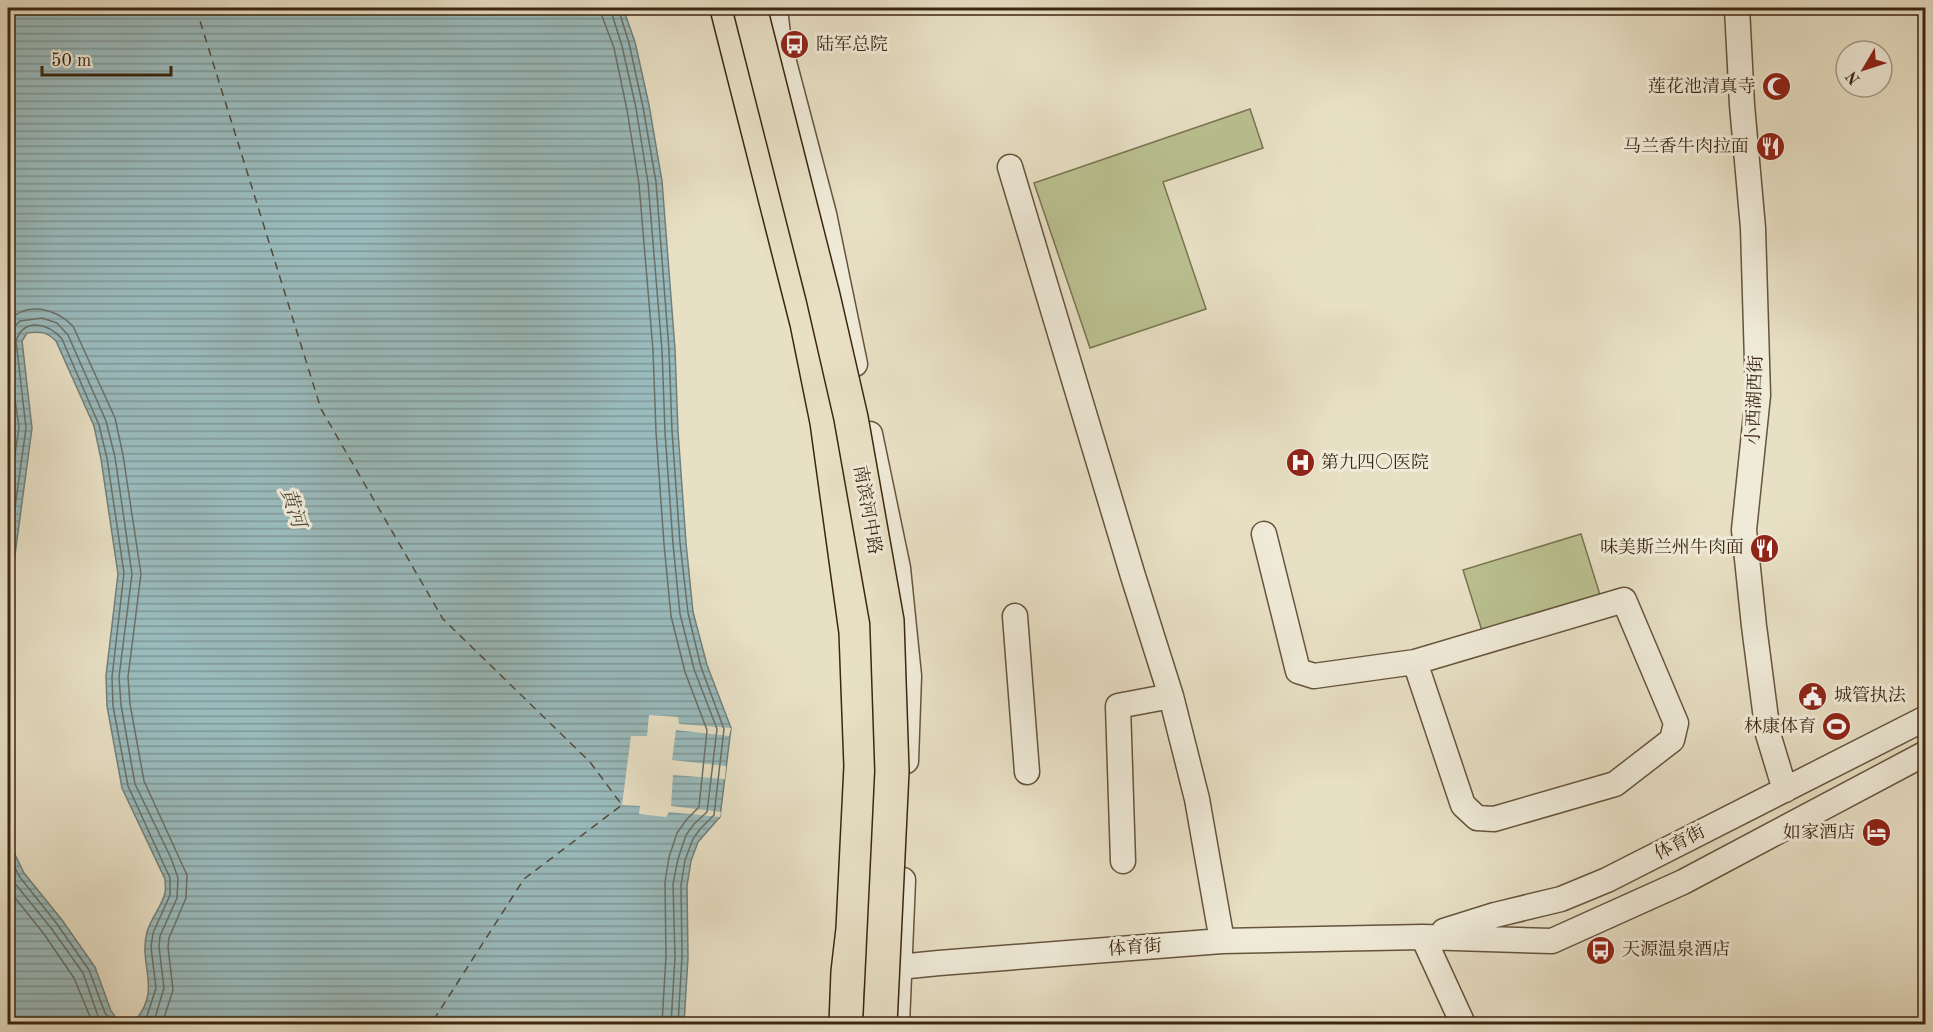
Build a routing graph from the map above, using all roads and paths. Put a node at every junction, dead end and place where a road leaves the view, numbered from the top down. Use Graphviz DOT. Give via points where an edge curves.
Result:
graph roads {
  1 [pos="728,8"];
  2 [pos="750,8"];
  3 [pos="776,8"];
  4 [pos="1737,8"];
  5 [pos="1010,167"];
  6 [pos="1264,534"];
  7 [pos="1015,616"];
  8 [pos="1415,662"];
  9 [pos="1171,696"];
  10 [pos="1926,718"];
  11 [pos="1926,753"];
  12 [pos="1027,771"];
  13 [pos="1785,790"];
  14 [pos="1123,861"];
  15 [pos="1423,938"];
  16 [pos="1222,941"];
  17 [pos="900,967"];
  18 [pos="848,972"];
  19 [pos="846,1024"];
  20 [pos="880,1024"];
  21 [pos="897,1024"];
  22 [pos="1463,1024"];
  1 -- 18 [label="highway, 南滨河中路" via="821,389 856,632 861,766"];
  2 -- 20 [label="highway, 南滨河中路, bridge" via="851,418 887,621 892,771"];
  3 -- 17 [label="street, 南滨河中路" via="779,43 824,214 898,568 909,676"];
  4 -- 13 [label="street, 小西湖西街" via="1753,228 1758,395 1744,530 1768,734"];
  5 -- 9 [label="street"];
  6 -- 8 [label="street" via="1298,671 1314,676"];
  7 -- 12 [label="street"];
  8 -- 8 [label="street" via="1463,805 1477,818 1494,819 1615,784 1672,740 1676,723 1624,600"];
  9 -- 14 [label="street" via="1118,706"];
  9 -- 16 [label="street" via="1197,799"];
  10 -- 13 [label="street, 体育街"];
  11 -- 15 [label="street, 体育街" via="1683,882 1552,941"];
  13 -- 15 [label="street, 体育街" via="1607,880 1561,899"];
  15 -- 16 [label="street, 体育街"];
  15 -- 22 [label="street"];
  16 -- 17 [label="street, 体育街"];
  17 -- 18 [label="street, 体育街"];
  17 -- 21 [label="street, 南滨河中路"];
  18 -- 19 [label="highway, 南滨河中路"];
}
